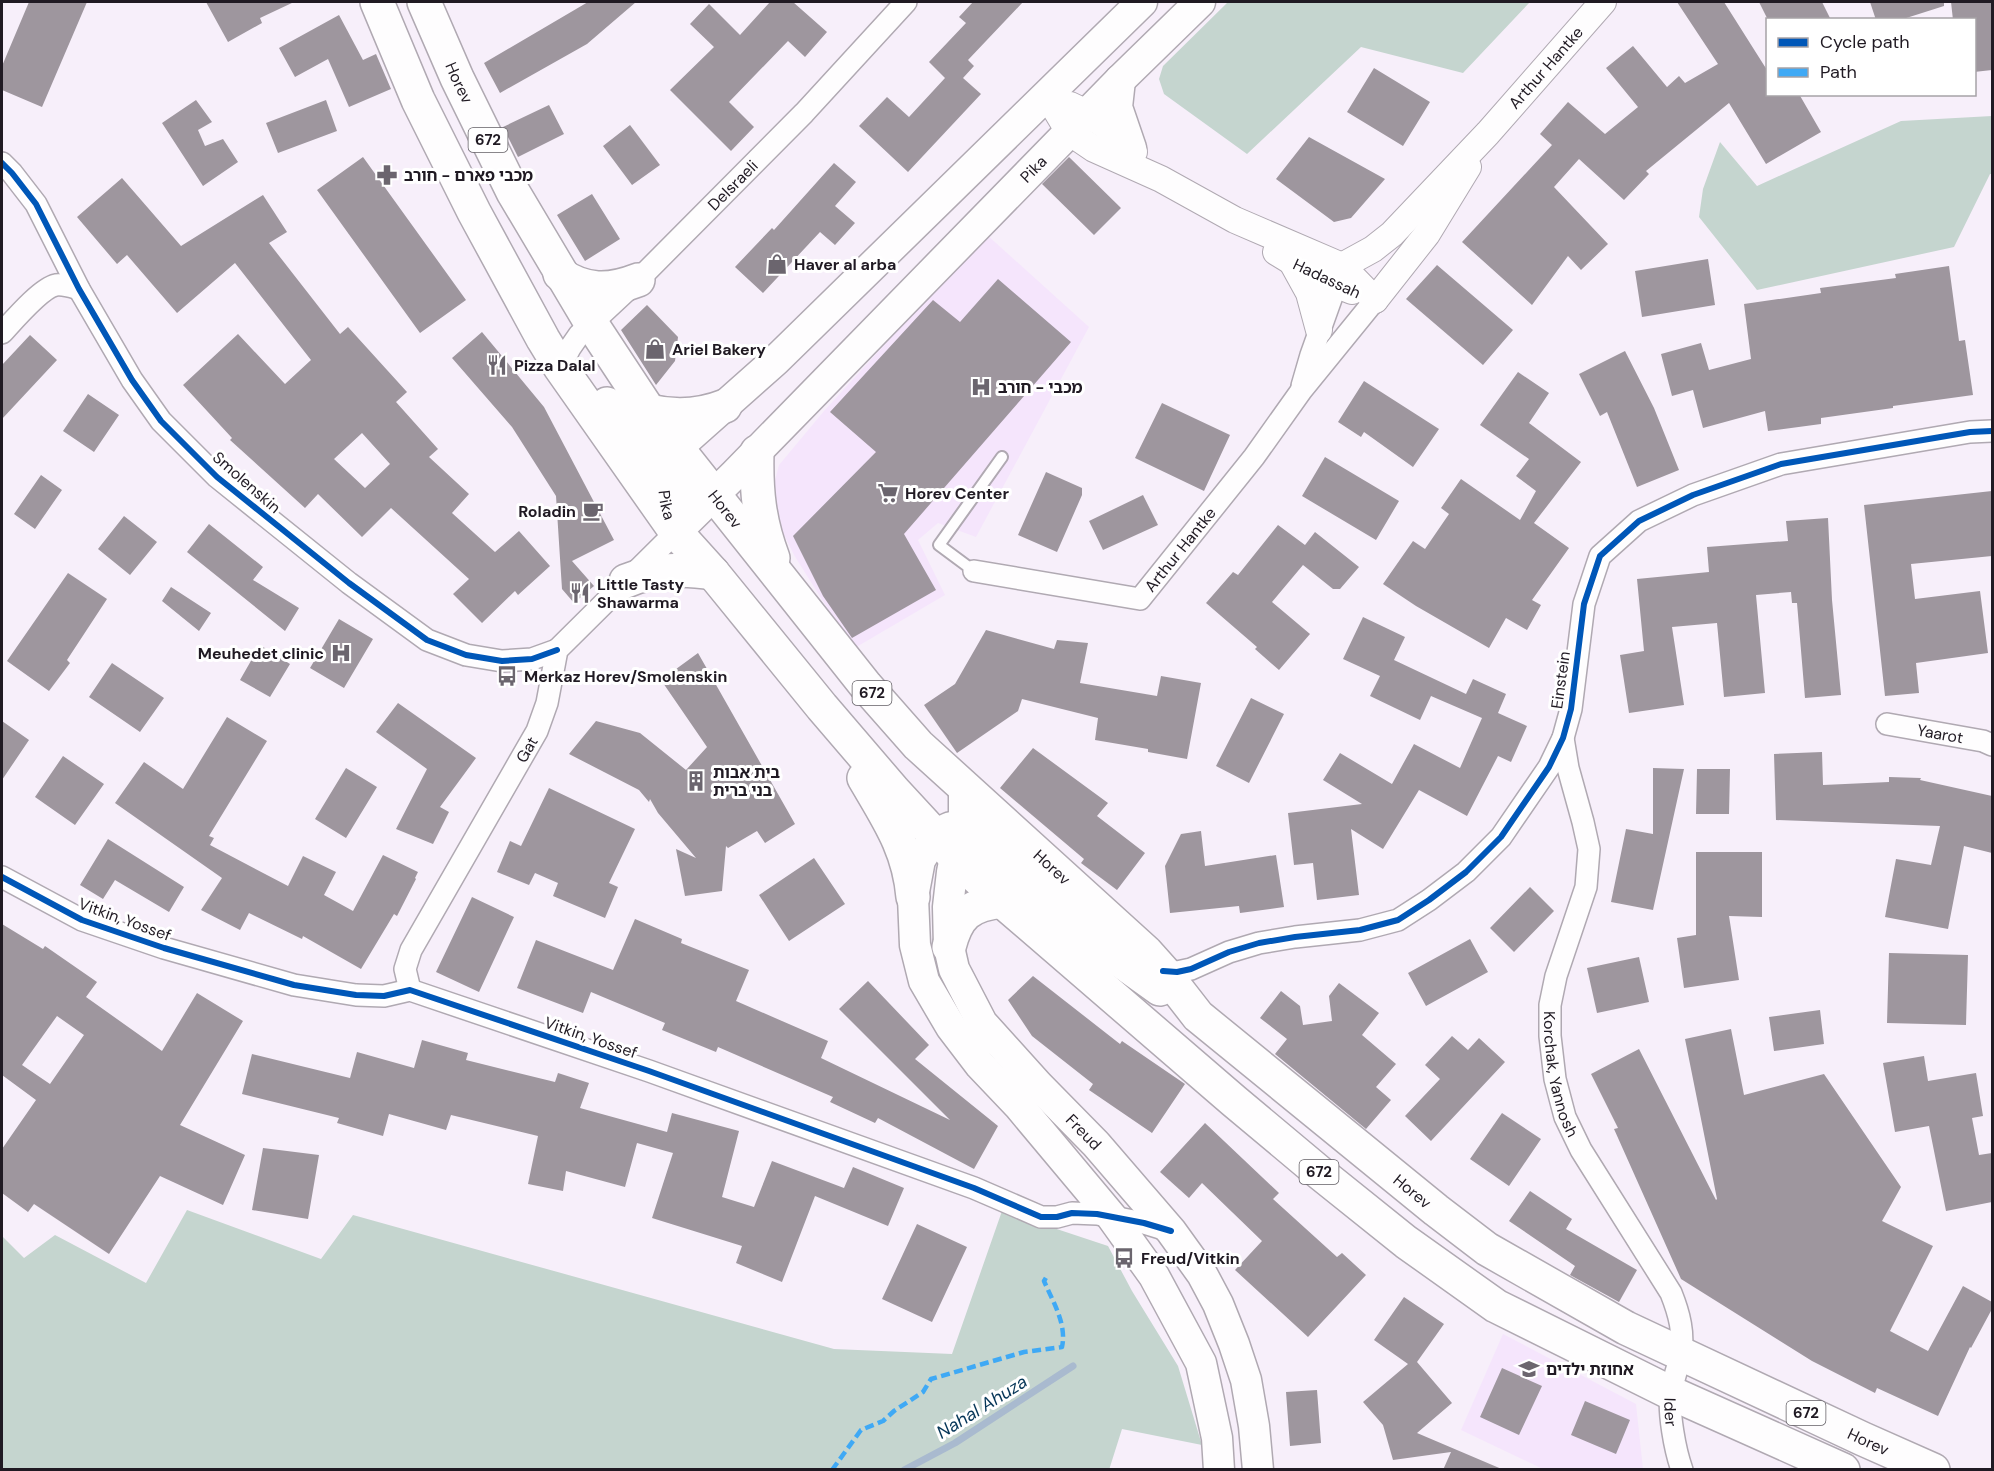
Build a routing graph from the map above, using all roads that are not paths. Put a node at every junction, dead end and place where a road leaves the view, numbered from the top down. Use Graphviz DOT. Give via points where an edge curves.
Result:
graph roads {
  1 [pos="377,2"];
  2 [pos="424,2"];
  3 [pos="906,2"];
  4 [pos="1142,2"];
  5 [pos="1200,2"];
  6 [pos="1603,2"];
  7 [pos="1120,80"];
  8 [pos="1047,95"];
  9 [pos="1079,122"];
  10 [pos="1488,133"];
  11 [pos="1131,148"];
  12 [pos="2,163"];
  13 [pos="1161,179"];
  14 [pos="1235,220"];
  15 [pos="1293,264"];
  16 [pos="560,274"];
  17 [pos="1339,275"];
  18 [pos="638,279"];
  19 [pos="79,289"];
  20 [pos="1375,300"];
  21 [pos="591,323"];
  22 [pos="1319,330"];
  23 [pos="2,333"];
  24 [pos="560,367"];
  25 [pos="1301,391"];
  26 [pos="724,406"];
  27 [pos="649,411"];
  28 [pos="1992,430"];
  29 [pos="757,452"];
  30 [pos="1002,457"];
  31 [pos="671,461"];
  32 [pos="714,495"];
  33 [pos="676,532"];
  34 [pos="974,571"];
  35 [pos="713,573"];
  36 [pos="626,581"];
  37 [pos="788,590"];
  38 [pos="557,650"];
  39 [pos="822,707"];
  40 [pos="1887,724"];
  41 [pos="1563,738"];
  42 [pos="1992,745"];
  43 [pos="964,789"];
  44 [pos="950,840"];
  45 [pos="2,877"];
  46 [pos="913,897"];
  47 [pos="1002,901"];
  48 [pos="949,947"];
  49 [pos="1163,971"];
  50 [pos="410,990"];
  51 [pos="1198,1016"];
  52 [pos="1111,1216"];
  53 [pos="1171,1232"];
  54 [pos="1681,1354"];
  55 [pos="1671,1393"];
  56 [pos="1219,1470"];
  57 [pos="1258,1470"];
  58 [pos="1682,1470"];
  59 [pos="1843,1470"];
  60 [pos="1933,1470"];
  1 -- 24 [label="main road, 672" via="418,100 474,212"];
  2 -- 16 [label="main road, Horev / 672" via="513,192"];
  3 -- 18 [label="street, DeIsraeli" via="804,113"];
  4 -- 8 [label="main road"];
  5 -- 7 [label="main road, Pika"];
  6 -- 10 [label="street, Arthur Hantke"];
  7 -- 9 [label="main road, Pika"];
  7 -- 11 [label="main road" via="1117,107"];
  8 -- 9 [label="street, Hadassah"];
  8 -- 26 [label="main road"];
  9 -- 11 [label="street, Hadassah" via="1107,126"];
  9 -- 13 [label="street, Hadassah" via="1095,149"];
  9 -- 29 [label="main road, Pika"];
  10 -- 17 [label="street, Arthur Hantke" via="1392,234"];
  10 -- 20 [label="street, Arthur Hantke" via="1427,234"];
  11 -- 13 [label="street, Hadassah"];
  12 -- 19 [label="street, Smolenskin" via="36,204"];
  13 -- 14 [label="street, Hadassah"];
  14 -- 15 [label="street, Hadassah"];
  14 -- 17 [label="street, Hadassah"];
  15 -- 17 [label="street, Hadassah" via="1317,277"];
  15 -- 22 [label="street" via="1309,293"];
  16 -- 18 [label="main road" via="578,284 602,289"];
  16 -- 21 [label="main road, Horev / 672"];
  17 -- 20 [label="street, Hadassah"];
  17 -- 22 [label="street, Arthur Hantke"];
  18 -- 21 [label="street, DeIsraeli"];
  19 -- 23 [label="street" via="57,285 46,289"];
  19 -- 38 [label="street, Smolenskin" via="161,421 217,477 349,583 427,640 466,655 502,661 532,659"];
  20 -- 25 [label="street, Arthur Hantke"];
  21 -- 24 [label="street, DeIsraeli"];
  21 -- 27 [label="main road, Horev / 672"];
  22 -- 25 [label="street, Arthur Hantke"];
  24 -- 31 [label="main road" via="606,403 643,444"];
  24 -- 33 [label="main road, 672"];
  25 -- 34 [label="street, Arthur Hantke" via="1254,457 1140,599"];
  26 -- 27 [label="main road" via="695,414"];
  26 -- 31 [label="main road"];
  27 -- 31 [label="main road, Horev / 672"];
  28 -- 41 [label="street, Einstein" via="1780,464 1693,495 1639,521 1600,556 1584,604 1571,709"];
  29 -- 32 [label="main road, Pika"];
  29 -- 37 [label="main road" via="761,521"];
  30 -- 34 [label="lane" via="939,545"];
  31 -- 32 [label="main road, Horev / 672"];
  31 -- 33 [label="main road, Pika" via="664,498"];
  32 -- 33 [label="main road, Pika"];
  32 -- 37 [label="main road, Horev / 672"];
  33 -- 35 [label="main road, 672"];
  33 -- 36 [label="street"];
  35 -- 36 [label="main road" via="673,570"];
  35 -- 39 [label="main road, 672"];
  36 -- 38 [label="street"];
  37 -- 43 [label="main road, Horev / 672" via="918,745"];
  38 -- 50 [label="street, Gat" via="537,731 411,950 405,969"];
  39 -- 44 [label="main road, 672" via="894,791"];
  39 -- 46 [label="main road" via="898,838 907,861"];
  40 -- 42 [label="street, Yaarot"];
  41 -- 49 [label="street, Einstein" via="1549,767 1500,837 1466,872 1398,920 1360,930 1259,943 1191,969"];
  41 -- 54 [label="street, Korchak, Yannosh" via="1589,849 1586,888 1550,1005 1555,1079 1565,1117 1581,1150 1671,1293 1682,1331"];
  43 -- 44 [label="main road, Freud" via="964,813"];
  43 -- 49 [label="main road, Horev / 672"];
  44 -- 46 [label="main road, Freud" via="920,860"];
  44 -- 47 [label="main road, 672"];
  44 -- 48 [label="main road, Freud"];
  44 -- 51 [label="main road" via="996,855 1114,956"];
  45 -- 50 [label="street, Vitkin, Yossef" via="82,920 294,985 356,995 384,996"];
  46 -- 52 [label="main road, Freud" via="915,945 924,981 951,1027"];
  47 -- 48 [label="main road" via="976,906 961,917"];
  47 -- 55 [label="main road, 672" via="1234,1101 1406,1242 1497,1306"];
  48 -- 53 [label="main road, Freud" via="954,969 982,1023 1096,1144"];
  49 -- 51 [label="main road, Horev / 672"];
  50 -- 52 [label="street, Vitkin, Yossef" via="649,1071 974,1188 1041,1216 1057,1217 1072,1212"];
  51 -- 54 [label="main road, Horev / 672" via="1487,1249 1626,1328"];
  52 -- 53 [label="street, Vitkin, Yossef"];
  52 -- 56 [label="main road, Freud" via="1154,1276 1201,1363 1217,1438"];
  53 -- 57 [label="main road, Freud" via="1202,1274 1234,1344 1246,1380"];
  54 -- 55 [label="street, Ider"];
  54 -- 60 [label="main road, Horev / 672"];
  55 -- 58 [label="street, Ider" via="1674,1437"];
  55 -- 59 [label="main road, 672"];
}
